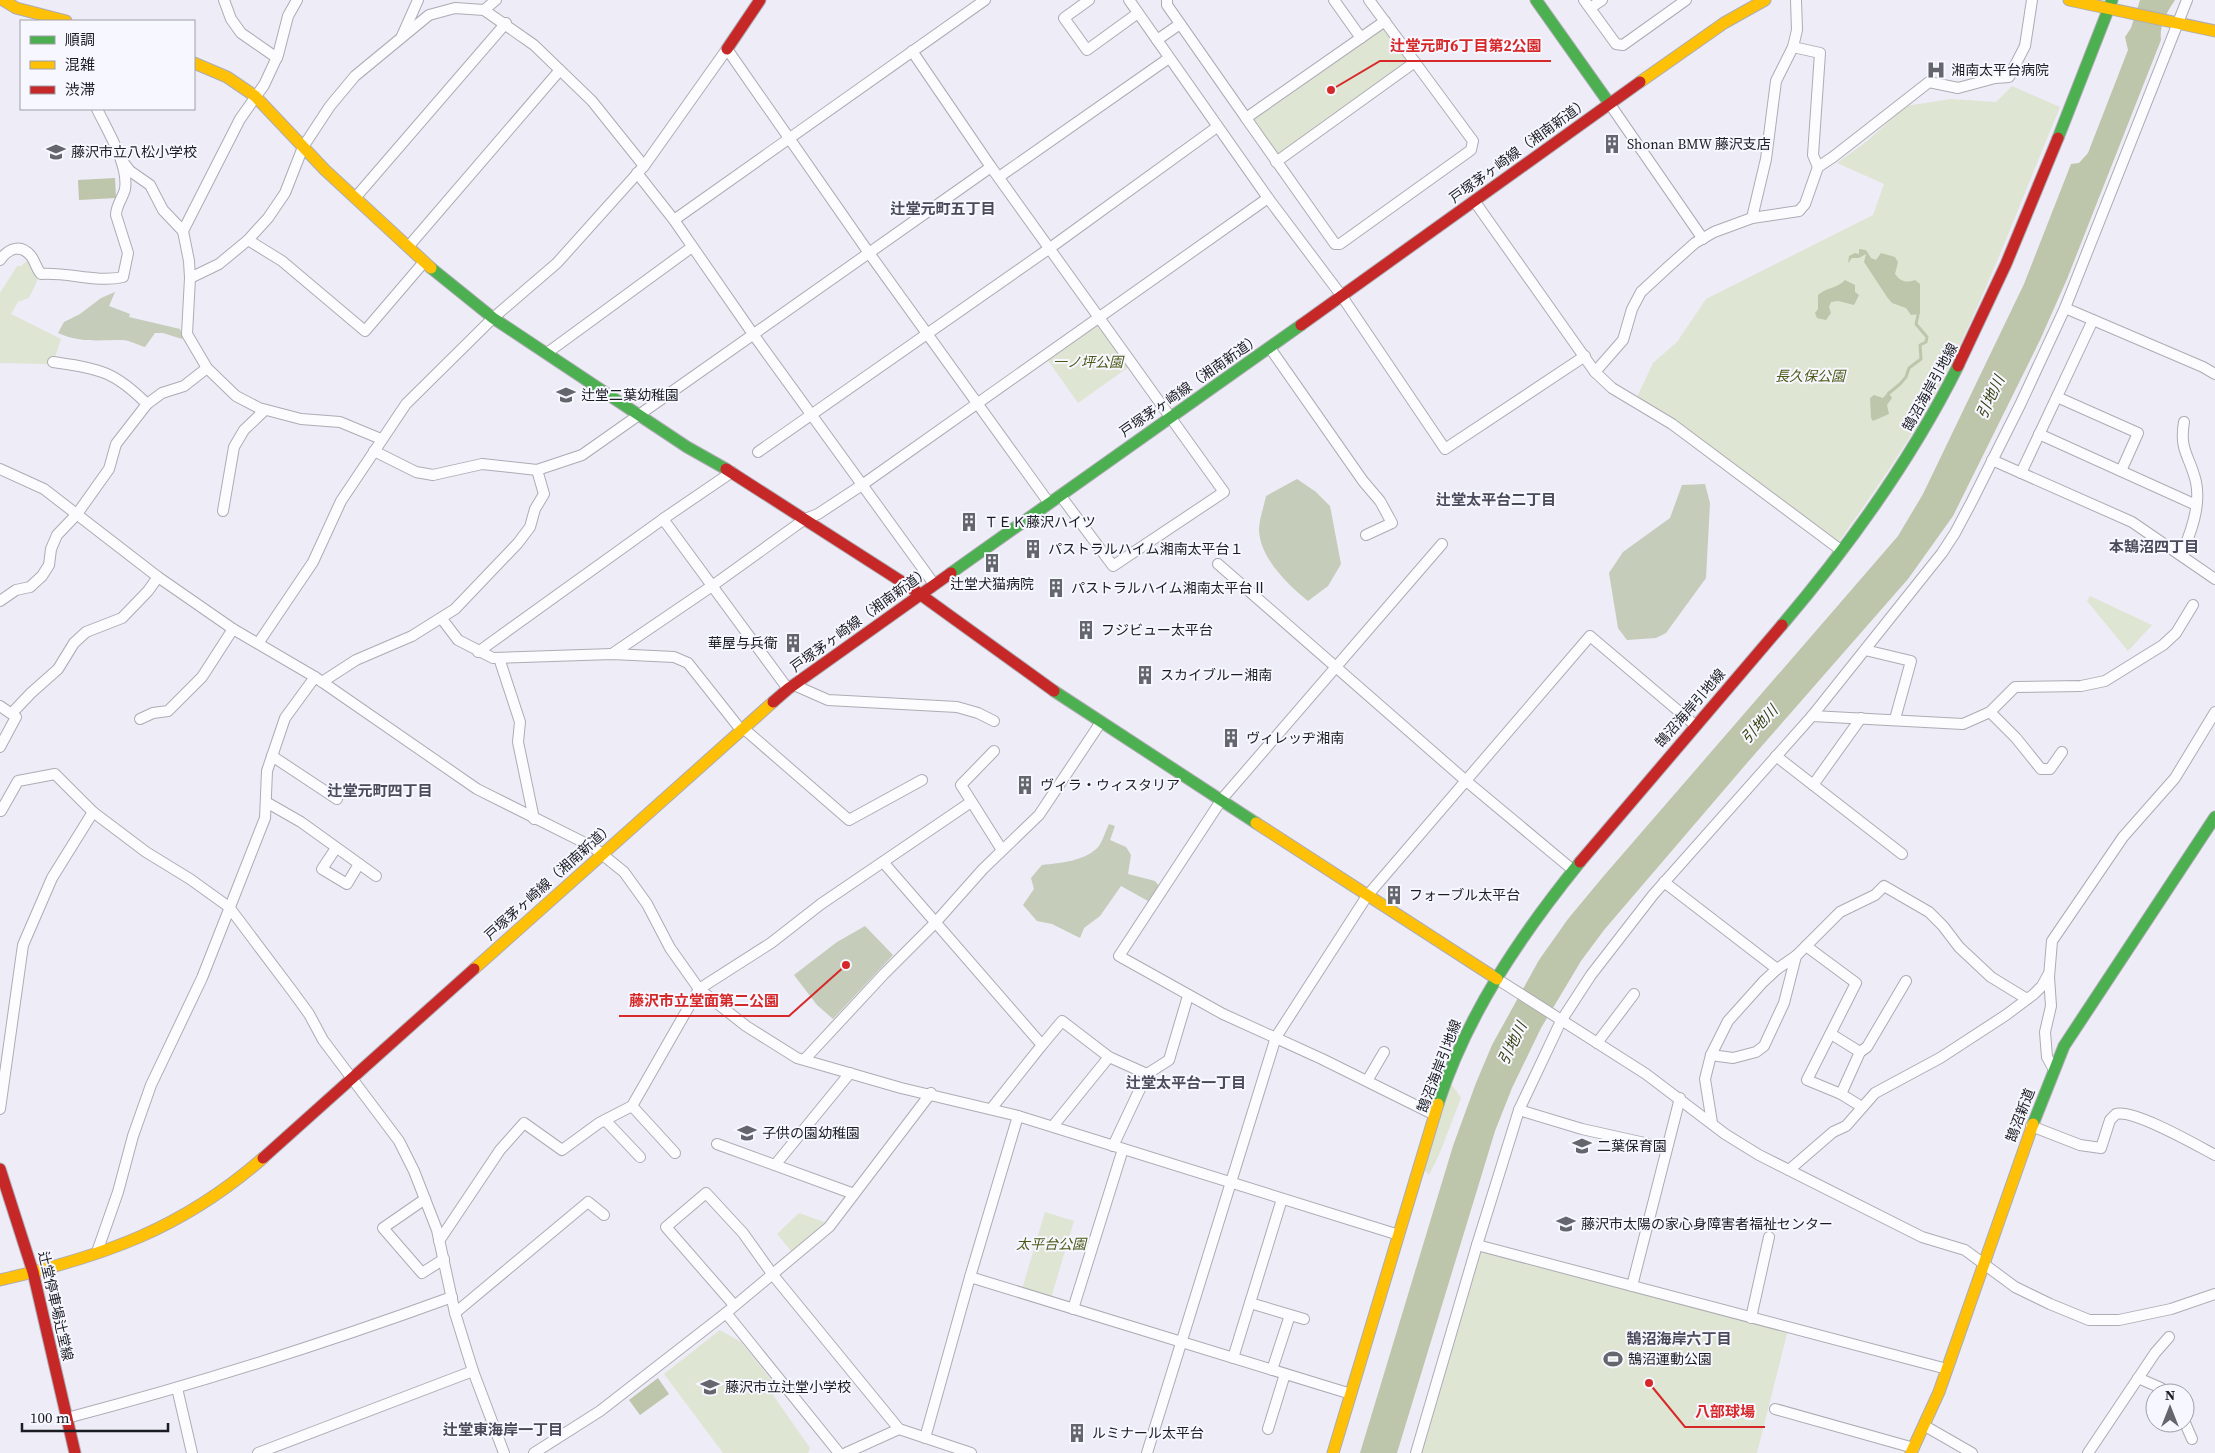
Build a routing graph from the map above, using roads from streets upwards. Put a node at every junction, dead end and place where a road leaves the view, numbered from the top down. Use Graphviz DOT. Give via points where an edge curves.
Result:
graph roads {
  1 [pos="3,0"];
  2 [pos="224,0"];
  3 [pos="297,0"];
  4 [pos="418,0"];
  5 [pos="496,0"];
  6 [pos="760,0"];
  7 [pos="985,0"];
  8 [pos="1089,0"];
  9 [pos="1129,0"];
  10 [pos="1168,0"];
  11 [pos="1334,0"];
  12 [pos="1370,0"];
  13 [pos="1536,0"];
  14 [pos="1602,0"];
  15 [pos="1686,0"];
  16 [pos="1765,0"];
  17 [pos="1796,0"];
  18 [pos="2032,0"];
  19 [pos="2069,0"];
  20 [pos="2188,0"];
  21 [pos="1587,4"];
  22 [pos="2111,4"];
  23 [pos="484,10"];
  24 [pos="1138,13"];
  25 [pos="53,19"];
  26 [pos="1385,21"];
  27 [pos="2175,22"];
  28 [pos="506,23"];
  29 [pos="1180,24"];
  30 [pos="2215,31"];
  31 [pos="402,37"];
  32 [pos="1361,38"];
  33 [pos="1157,40"];
  34 [pos="1793,47"];
  35 [pos="728,49"];
  36 [pos="912,51"];
  37 [pos="277,58"];
  38 [pos="1169,58"];
  39 [pos="1415,62"];
  40 [pos="195,63"];
  41 [pos="560,70"];
  42 [pos="255,96"];
  43 [pos="1609,103"];
  44 [pos="97,110"];
  45 [pos="1246,118"];
  46 [pos="1218,126"];
  47 [pos="789,139"];
  48 [pos="303,147"];
  49 [pos="123,162"];
  50 [pos="1276,162"];
  51 [pos="991,167"];
  52 [pos="1818,167"];
  53 [pos="640,169"];
  54 [pos="1000,177"];
  55 [pos="355,198"];
  56 [pos="1268,198"];
  57 [pos="1475,202"];
  58 [pos="1752,218"];
  59 [pos="674,220"];
  60 [pos="184,231"];
  61 [pos="1703,239"];
  62 [pos="248,240"];
  63 [pos="408,247"];
  64 [pos="692,247"];
  65 [pos="1050,248"];
  66 [pos="869,253"];
  67 [pos="0,260"];
  68 [pos="424,262"];
  69 [pos="190,278"];
  70 [pos="1341,295"];
  71 [pos="2065,308"];
  72 [pos="1100,316"];
  73 [pos="493,318"];
  74 [pos="2094,320"];
  75 [pos="926,333"];
  76 [pos="753,334"];
  77 [pos="1270,348"];
  78 [pos="547,353"];
  79 [pos="1584,356"];
  80 [pos="53,362"];
  81 [pos="207,368"];
  82 [pos="1594,372"];
  83 [pos="2215,374"];
  84 [pos="2057,397"];
  85 [pos="147,404"];
  86 [pos="977,404"];
  87 [pos="265,410"];
  88 [pos="811,414"];
  89 [pos="638,415"];
  90 [pos="1171,418"];
  91 [pos="2184,422"];
  92 [pos="2039,434"];
  93 [pos="381,439"];
  94 [pos="374,451"];
  95 [pos="758,452"];
  96 [pos="1992,460"];
  97 [pos="0,469"];
  98 [pos="537,470"];
  99 [pos="2121,471"];
  100 [pos="732,472"];
  101 [pos="2021,473"];
  102 [pos="862,485"];
  103 [pos="1060,495"];
  104 [pos="1049,503"];
  105 [pos="2196,505"];
  106 [pos="223,511"];
  107 [pos="77,514"];
  108 [pos="663,518"];
  109 [pos="804,519"];
  110 [pos="1366,535"];
  111 [pos="1442,544"];
  112 [pos="1842,551"];
  113 [pos="2181,554"];
  114 [pos="1218,564"];
  115 [pos="158,577"];
  116 [pos="2215,579"];
  117 [pos="934,584"];
  118 [pos="712,586"];
  119 [pos="918,594"];
  120 [pos="0,601"];
  121 [pos="2193,605"];
  122 [pos="442,619"];
  123 [pos="233,629"];
  124 [pos="259,642"];
  125 [pos="1865,650"];
  126 [pos="478,652"];
  127 [pos="612,654"];
  128 [pos="499,658"];
  129 [pos="1335,668"];
  130 [pos="319,679"];
  131 [pos="791,687"];
  132 [pos="0,706"];
  133 [pos="1990,712"];
  134 [pos="2215,712"];
  135 [pos="12,713"];
  136 [pos="1812,716"];
  137 [pos="1861,718"];
  138 [pos="1895,719"];
  139 [pos="140,720"];
  140 [pos="994,721"];
  141 [pos="1101,722"];
  142 [pos="1695,725"];
  143 [pos="742,729"];
  144 [pos="0,747"];
  145 [pos="994,751"];
  146 [pos="2062,752"];
  147 [pos="272,756"];
  148 [pos="1776,756"];
  149 [pos="922,780"];
  150 [pos="1464,780"];
  151 [pos="1813,785"];
  152 [pos="337,799"];
  153 [pos="1222,799"];
  154 [pos="266,802"];
  155 [pos="971,802"];
  156 [pos="1,811"];
  157 [pos="93,812"];
  158 [pos="2215,817"];
  159 [pos="534,819"];
  160 [pos="336,848"];
  161 [pos="1002,850"];
  162 [pos="602,854"];
  163 [pos="1902,854"];
  164 [pos="883,862"];
  165 [pos="359,864"];
  166 [pos="1573,870"];
  167 [pos="376,876"];
  168 [pos="1664,882"];
  169 [pos="1367,896"];
  170 [pos="229,907"];
  171 [pos="935,923"];
  172 [pos="1806,946"];
  173 [pos="1796,956"];
  174 [pos="1777,969"];
  175 [pos="2049,972"];
  176 [pos="1497,979"];
  177 [pos="1906,981"];
  178 [pos="699,989"];
  179 [pos="1634,994"];
  180 [pos="1188,996"];
  181 [pos="2027,999"];
  182 [pos="1561,1021"];
  183 [pos="1831,1034"];
  184 [pos="1276,1037"];
  185 [pos="1597,1043"];
  186 [pos="1042,1045"];
  187 [pos="1384,1052"];
  188 [pos="1860,1052"];
  189 [pos="1711,1054"];
  190 [pos="1109,1057"];
  191 [pos="805,1059"];
  192 [pos="2053,1068"];
  193 [pos="850,1073"];
  194 [pos="1147,1074"];
  195 [pos="352,1080"];
  196 [pos="1367,1081"];
  197 [pos="931,1094"];
  198 [pos="1841,1094"];
  199 [pos="1680,1098"];
  200 [pos="632,1106"];
  201 [pos="1862,1107"];
  202 [pos="0,1109"];
  203 [pos="991,1109"];
  204 [pos="1519,1110"];
  205 [pos="1435,1114"];
  206 [pos="1018,1116"];
  207 [pos="605,1120"];
  208 [pos="1712,1124"];
  209 [pos="1053,1126"];
  210 [pos="2031,1126"];
  211 [pos="716,1144"];
  212 [pos="1118,1148"];
  213 [pos="1667,1148"];
  214 [pos="676,1154"];
  215 [pos="2215,1155"];
  216 [pos="640,1157"];
  217 [pos="775,1166"];
  218 [pos="0,1169"];
  219 [pos="1789,1170"];
  220 [pos="1231,1182"];
  221 [pos="854,1194"];
  222 [pos="424,1198"];
  223 [pos="1282,1199"];
  224 [pos="604,1215"];
  225 [pos="1399,1235"];
  226 [pos="1769,1237"];
  227 [pos="439,1241"];
  228 [pos="1477,1245"];
  229 [pos="97,1252"];
  230 [pos="444,1259"];
  231 [pos="1982,1264"];
  232 [pos="33,1272"];
  233 [pos="773,1275"];
  234 [pos="970,1277"];
  235 [pos="0,1280"];
  236 [pos="1632,1286"];
  237 [pos="2215,1294"];
  238 [pos="452,1297"];
  239 [pos="1250,1303"];
  240 [pos="734,1305"];
  241 [pos="1073,1309"];
  242 [pos="455,1313"];
  243 [pos="726,1313"];
  244 [pos="1290,1315"];
  245 [pos="1751,1318"];
  246 [pos="1304,1319"];
  247 [pos="2169,1336"];
  248 [pos="1182,1342"];
  249 [pos="1233,1358"];
  250 [pos="1947,1369"];
  251 [pos="1272,1370"];
  252 [pos="473,1371"];
  253 [pos="1285,1374"];
  254 [pos="2138,1378"];
  255 [pos="2150,1383"];
  256 [pos="177,1388"];
  257 [pos="1351,1394"];
  258 [pos="1775,1409"];
  259 [pos="67,1418"];
  260 [pos="1925,1426"];
  261 [pos="899,1429"];
  262 [pos="1268,1429"];
  263 [pos="2189,1433"];
  264 [pos="925,1438"];
  265 [pos="2192,1439"];
  266 [pos="953,1451"];
  267 [pos="1912,1451"];
  268 [pos="75,1453"];
  269 [pos="192,1453"];
  270 [pos="258,1453"];
  271 [pos="504,1453"];
  272 [pos="534,1453"];
  273 [pos="840,1453"];
  274 [pos="846,1453"];
  275 [pos="971,1453"];
  276 [pos="1147,1453"];
  277 [pos="1333,1453"];
  278 [pos="1416,1453"];
  279 [pos="1972,1453"];
  280 [pos="2088,1453"];
  1 -- 25 [label="street" via="16,8"];
  2 -- 37 [label="street" via="231,20 241,33"];
  3 -- 37 [label="street" via="288,16"];
  4 -- 31 [label="street"];
  5 -- 23 [label="street"];
  6 -- 35 [label="street"];
  7 -- 36 [label="street"];
  8 -- 24 [label="street" via="1064,18 1087,50"];
  9 -- 24 [label="street"];
  10 -- 29 [label="street" via="1167,5"];
  11 -- 32 [label="street"];
  12 -- 26 [label="street"];
  13 -- 43 [label="street"];
  14 -- 21 [label="street"];
  15 -- 21 [label="street" via="1623,45 1616,44"];
  16 -- 43 [label="street, 戸塚茅ヶ崎線（湘南新道）" via="1724,23"];
  17 -- 34 [label="street" via="1798,30"];
  18 -- 52 [label="street" via="2025,46 2009,77 1958,88 1929,82"];
  19 -- 22 [label="street"];
  20 -- 27 [label="street"];
  22 -- 27 [label="street" via="2124,12"];
  22 -- 112 [label="street, 鵠沼海岸引地線" via="1966,354 1910,453"];
  23 -- 28 [label="street"];
  23 -- 31 [label="street" via="455,8 429,15"];
  24 -- 33 [label="street"];
  26 -- 32 [label="street"];
  26 -- 39 [label="street"];
  27 -- 30 [label="street"];
  27 -- 71 [label="street"];
  28 -- 41 [label="street"];
  28 -- 55 [label="street"];
  29 -- 33 [label="street"];
  29 -- 45 [label="street"];
  31 -- 48 [label="street" via="355,76"];
  32 -- 45 [label="street"];
  33 -- 38 [label="street"];
  34 -- 52 [label="street" via="1820,53 1813,155"];
  34 -- 58 [label="street" via="1776,81 1766,159"];
  35 -- 47 [label="street"];
  35 -- 53 [label="street"];
  36 -- 47 [label="street"];
  36 -- 51 [label="street"];
  37 -- 42 [label="street"];
  38 -- 46 [label="street"];
  38 -- 54 [label="street"];
  39 -- 50 [label="street"];
  39 -- 50 [label="street" via="1473,141 1471,150 1463,156 1340,244 1334,244"];
  40 -- 42 [label="street" via="227,77"];
  41 -- 53 [label="street" via="592,101"];
  41 -- 63 [label="street"];
  42 -- 48 [label="street"];
  42 -- 60 [label="street" via="240,119"];
  43 -- 57 [label="street, 戸塚茅ヶ崎線（湘南新道）"];
  43 -- 61 [label="street"];
  44 -- 49 [label="street"];
  45 -- 50 [label="street"];
  46 -- 56 [label="street"];
  46 -- 65 [label="street"];
  47 -- 59 [label="street"];
  47 -- 66 [label="street"];
  48 -- 55 [label="street"];
  48 -- 62 [label="street" via="285,194"];
  49 -- 60 [label="street" via="150,185 163,210"];
  49 -- 67 [label="street" via="125,186 116,208 128,253 123,276 92,279 41,274 32,256 24,250 12,248"];
  51 -- 54 [label="street"];
  51 -- 66 [label="street"];
  52 -- 58 [label="street" via="1805,204 1799,211"];
  53 -- 59 [label="street"];
  53 -- 73 [label="street" via="557,263"];
  54 -- 65 [label="street"];
  55 -- 63 [label="street"];
  56 -- 70 [label="street"];
  56 -- 72 [label="street"];
  57 -- 70 [label="street, 戸塚茅ヶ崎線（湘南新道）"];
  57 -- 79 [label="street"];
  58 -- 61 [label="street"];
  59 -- 64 [label="street"];
  60 -- 69 [label="street"];
  61 -- 82 [label="street" via="1641,292 1623,340"];
  62 -- 68 [label="street" via="282,261 365,331"];
  62 -- 69 [label="street" via="219,264"];
  63 -- 68 [label="street"];
  64 -- 76 [label="street"];
  64 -- 78 [label="street"];
  65 -- 72 [label="street"];
  65 -- 75 [label="street"];
  66 -- 75 [label="street"];
  66 -- 76 [label="street"];
  68 -- 73 [label="street"];
  69 -- 81 [label="street" via="186,334"];
  70 -- 77 [label="street, 戸塚茅ヶ崎線（湘南新道）"];
  70 -- 79 [label="street" via="1445,449"];
  71 -- 74 [label="street"];
  71 -- 96 [label="street"];
  72 -- 86 [label="street"];
  72 -- 90 [label="street"];
  73 -- 78 [label="street"];
  73 -- 93 [label="street" via="406,404"];
  74 -- 83 [label="street"];
  74 -- 84 [label="street"];
  75 -- 86 [label="street"];
  75 -- 88 [label="street"];
  76 -- 88 [label="street"];
  76 -- 89 [label="street"];
  77 -- 90 [label="street, 戸塚茅ヶ崎線（湘南新道）"];
  77 -- 110 [label="street" via="1380,501 1392,523"];
  78 -- 89 [label="street"];
  79 -- 82 [label="street"];
  80 -- 85 [label="street" via="109,373"];
  81 -- 85 [label="street" via="184,386 162,393"];
  81 -- 87 [label="street" via="236,396"];
  82 -- 112 [label="street" via="1612,388 1672,424"];
  84 -- 92 [label="street"];
  84 -- 99 [label="street" via="2138,433"];
  85 -- 107 [label="street" via="116,444 109,469"];
  86 -- 102 [label="street"];
  86 -- 104 [label="street"];
  87 -- 93 [label="street" via="301,419 340,422"];
  87 -- 106 [label="street" via="244,430 234,447"];
  88 -- 95 [label="street"];
  88 -- 102 [label="street"];
  89 -- 98 [label="street" via="582,455"];
  89 -- 100 [label="street"];
  90 -- 103 [label="street, 戸塚茅ヶ崎線（湘南新道）"];
  90 -- 103 [label="street" via="1224,492 1113,566"];
  91 -- 105 [label="street" via="2182,443 2196,484"];
  92 -- 99 [label="street"];
  92 -- 101 [label="street"];
  93 -- 94 [label="street"];
  94 -- 98 [label="street" via="416,472 433,475 482,464"];
  94 -- 124 [label="street" via="341,501 313,562"];
  96 -- 101 [label="street"];
  96 -- 125 [label="street" via="1956,533"];
  97 -- 107 [label="street" via="44,489"];
  98 -- 122 [label="street" via="544,494 530,527 455,610"];
  99 -- 105 [label="street"];
  100 -- 108 [label="street"];
  100 -- 109 [label="street"];
  101 -- 113 [label="street" via="2132,522"];
  102 -- 109 [label="street" via="818,514"];
  102 -- 117 [label="street"];
  103 -- 104 [label="street, 戸塚茅ヶ崎線（湘南新道）"];
  104 -- 117 [label="street, 戸塚茅ヶ崎線（湘南新道）"];
  105 -- 113 [label="street" via="2189,538"];
  107 -- 115 [label="street"];
  107 -- 120 [label="street" via="56,535 50,548 49,565 42,576 30,587 16,590"];
  108 -- 118 [label="street"];
  108 -- 126 [label="street"];
  109 -- 118 [label="street"];
  109 -- 119 [label="street"];
  111 -- 129 [label="street"];
  112 -- 142 [label="street, 鵠沼海岸引地線"];
  113 -- 116 [label="street"];
  114 -- 129 [label="street"];
  115 -- 123 [label="street"];
  115 -- 135 [label="street" via="122,618 86,632 74,643 58,669"];
  117 -- 119 [label="street, 戸塚茅ヶ崎線（湘南新道）"];
  118 -- 127 [label="street"];
  118 -- 131 [label="street"];
  119 -- 131 [label="street, 戸塚茅ヶ崎線（湘南新道）"];
  119 -- 141 [label="street"];
  121 -- 133 [label="street" via="2176,633 2164,645 2105,681 2081,686 2015,687"];
  122 -- 126 [label="street" via="458,640"];
  122 -- 130 [label="street"];
  123 -- 124 [label="street"];
  123 -- 139 [label="street" via="202,677 168,711 153,713"];
  124 -- 130 [label="street"];
  125 -- 136 [label="street"];
  125 -- 138 [label="street" via="1911,661"];
  126 -- 128 [label="street"];
  127 -- 128 [label="street"];
  127 -- 143 [label="street" via="674,658 688,662"];
  128 -- 159 [label="street" via="520,722 518,742"];
  129 -- 150 [label="street"];
  129 -- 153 [label="street"];
  130 -- 147 [label="street" via="285,718"];
  130 -- 159 [label="street" via="478,789"];
  131 -- 140 [label="street" via="828,700 957,708"];
  131 -- 143 [label="street, 戸塚茅ヶ崎線（湘南新道）"];
  132 -- 135 [label="street"];
  133 -- 138 [label="street" via="1963,724"];
  133 -- 146 [label="street" via="2042,769 2050,769"];
  134 -- 175 [label="street" via="2175,778 2123,837 2066,919 2052,941"];
  135 -- 144 [label="street" via="16,717"];
  136 -- 137 [label="street"];
  136 -- 148 [label="street"];
  137 -- 138 [label="street"];
  137 -- 151 [label="street"];
  141 -- 153 [label="street"];
  141 -- 161 [label="street" via="1039,816"];
  142 -- 150 [label="street" via="1590,636"];
  142 -- 166 [label="street, 鵠沼海岸引地線"];
  143 -- 149 [label="street" via="849,820"];
  143 -- 162 [label="street, 戸塚茅ヶ崎線（湘南新道）"];
  145 -- 155 [label="street" via="961,785"];
  147 -- 152 [label="street"];
  147 -- 154 [label="street" via="267,771"];
  148 -- 151 [label="street"];
  148 -- 168 [label="street"];
  150 -- 166 [label="street"];
  150 -- 169 [label="street"];
  151 -- 163 [label="street"];
  153 -- 169 [label="street"];
  153 -- 180 [label="street" via="1119,956"];
  154 -- 160 [label="street" via="302,822"];
  154 -- 170 [label="street" via="265,818"];
  155 -- 161 [label="street"];
  155 -- 164 [label="street"];
  156 -- 157 [label="street" via="18,781 55,774"];
  157 -- 170 [label="street"];
  157 -- 202 [label="street" via="52,878 23,944"];
  158 -- 192 [label="street, 鵠沼新道" via="2080,1020"];
  159 -- 162 [label="street"];
  160 -- 165 [label="street"];
  160 -- 165 [label="street" via="322,869 348,884"];
  161 -- 171 [label="street"];
  162 -- 178 [label="street" via="624,872 647,904 670,948"];
  162 -- 195 [label="street, 戸塚茅ヶ崎線（湘南新道）"];
  164 -- 171 [label="street"];
  164 -- 178 [label="street"];
  165 -- 167 [label="street"];
  166 -- 176 [label="street, 鵠沼海岸引地線"];
  168 -- 174 [label="street"];
  168 -- 182 [label="street" via="1591,974"];
  169 -- 176 [label="street"];
  169 -- 184 [label="street"];
  170 -- 195 [label="street" via="309,1014"];
  170 -- 229 [label="street" via="202,978 151,1085"];
  171 -- 186 [label="street"];
  171 -- 191 [label="street"];
  172 -- 173 [label="street"];
  172 -- 181 [label="street" via="1840,912 1875,895 1884,886 1929,912 1958,947 1991,977"];
  172 -- 183 [label="street" via="1856,983"];
  173 -- 174 [label="street"];
  173 -- 189 [label="street" via="1784,1003 1764,1046 1756,1052 1733,1058"];
  174 -- 189 [label="street" via="1728,1021"];
  175 -- 181 [label="street" via="2042,986"];
  175 -- 192 [label="street" via="2051,1006 2045,1032 2047,1057"];
  176 -- 182 [label="street"];
  176 -- 205 [label="street, 鵠沼海岸引地線" via="1462,1041"];
  177 -- 188 [label="street" via="1867,1047"];
  178 -- 191 [label="street" via="746,1026 789,1053"];
  178 -- 200 [label="street"];
  179 -- 185 [label="street"];
  180 -- 184 [label="street"];
  180 -- 194 [label="street" via="1169,1060"];
  181 -- 201 [label="street" via="1940,1058 1875,1093"];
  182 -- 185 [label="street"];
  182 -- 204 [label="street"];
  183 -- 188 [label="street"];
  183 -- 198 [label="street" via="1807,1080"];
  184 -- 196 [label="street"];
  184 -- 220 [label="street"];
  185 -- 199 [label="street"];
  186 -- 190 [label="street" via="1062,1021"];
  186 -- 203 [label="street"];
  187 -- 196 [label="street"];
  188 -- 198 [label="street"];
  189 -- 208 [label="street" via="1705,1079"];
  190 -- 194 [label="street"];
  190 -- 209 [label="street"];
  191 -- 193 [label="street"];
  192 -- 210 [label="street, 鵠沼新道"];
  193 -- 197 [label="street"];
  193 -- 217 [label="street"];
  194 -- 212 [label="street"];
  195 -- 222 [label="street" via="399,1141"];
  195 -- 229 [label="street, 戸塚茅ヶ崎線（湘南新道）" via="249,1171 200,1207 149,1234"];
  196 -- 205 [label="street"];
  197 -- 203 [label="street"];
  197 -- 221 [label="street"];
  198 -- 201 [label="street"];
  199 -- 208 [label="street"];
  199 -- 213 [label="street"];
  200 -- 207 [label="street"];
  200 -- 214 [label="street"];
  201 -- 219 [label="street" via="1846,1126 1834,1132"];
  203 -- 206 [label="street"];
  204 -- 213 [label="street" via="1582,1129"];
  204 -- 228 [label="street"];
  205 -- 225 [label="street, 鵠沼海岸引地線"];
  206 -- 209 [label="street"];
  206 -- 234 [label="street"];
  207 -- 216 [label="street"];
  207 -- 227 [label="street" via="562,1150 524,1123 500,1150"];
  208 -- 219 [label="street" via="1759,1155"];
  209 -- 212 [label="street"];
  210 -- 215 [label="street" via="2080,1145 2101,1148 2110,1120 2116,1114 2124,1113"];
  210 -- 231 [label="street, 鵠沼新道"];
  211 -- 217 [label="street"];
  212 -- 220 [label="street"];
  212 -- 241 [label="street"];
  213 -- 236 [label="street"];
  217 -- 221 [label="street"];
  218 -- 232 [label="street, 辻堂停車場辻堂線"];
  219 -- 231 [label="street" via="1922,1238 1965,1250"];
  220 -- 223 [label="street"];
  220 -- 248 [label="street"];
  221 -- 233 [label="street" via="829,1227"];
  222 -- 227 [label="street"];
  222 -- 230 [label="street" via="383,1228 422,1273"];
  223 -- 225 [label="street"];
  223 -- 239 [label="street"];
  224 -- 242 [label="street" via="588,1202"];
  225 -- 257 [label="street, 鵠沼海岸引地線"];
  226 -- 245 [label="street"];
  227 -- 230 [label="street"];
  228 -- 236 [label="street"];
  228 -- 278 [label="street"];
  229 -- 232 [label="street, 戸塚茅ヶ崎線（湘南新道）"];
  230 -- 238 [label="street"];
  231 -- 237 [label="street" via="2014,1287 2089,1320 2134,1318"];
  231 -- 250 [label="street, 鵠沼新道"];
  232 -- 235 [label="street, 戸塚茅ヶ崎線（湘南新道）"];
  232 -- 259 [label="street, 辻堂停車場辻堂線"];
  233 -- 240 [label="street"];
  233 -- 240 [label="street" via="743,1233 706,1192 666,1227"];
  233 -- 261 [label="street"];
  234 -- 241 [label="street"];
  234 -- 264 [label="street"];
  236 -- 245 [label="street"];
  238 -- 242 [label="street"];
  238 -- 256 [label="street"];
  239 -- 244 [label="street"];
  239 -- 249 [label="street"];
  240 -- 243 [label="street"];
  241 -- 248 [label="street"];
  242 -- 252 [label="street"];
  243 -- 272 [label="street" via="600,1411"];
  243 -- 273 [label="street"];
  244 -- 246 [label="street"];
  244 -- 251 [label="street"];
  245 -- 250 [label="street"];
  247 -- 254 [label="street"];
  248 -- 249 [label="street"];
  248 -- 276 [label="street"];
  249 -- 251 [label="street"];
  250 -- 260 [label="street, 鵠沼新道"];
  251 -- 253 [label="street"];
  252 -- 270 [label="street"];
  252 -- 271 [label="street"];
  253 -- 257 [label="street"];
  253 -- 262 [label="street"];
  254 -- 255 [label="street"];
  254 -- 280 [label="street"];
  256 -- 259 [label="street"];
  256 -- 269 [label="street"];
  257 -- 277 [label="street, 鵠沼海岸引地線"];
  258 -- 267 [label="street"];
  259 -- 268 [label="street, 辻堂停車場辻堂線"];
  260 -- 267 [label="street, 鵠沼新道"];
  260 -- 279 [label="street"];
  261 -- 264 [label="street"];
  261 -- 274 [label="street"];
  263 -- 265 [label="street"];
  264 -- 266 [label="street"];
  266 -- 275 [label="street"];
}
